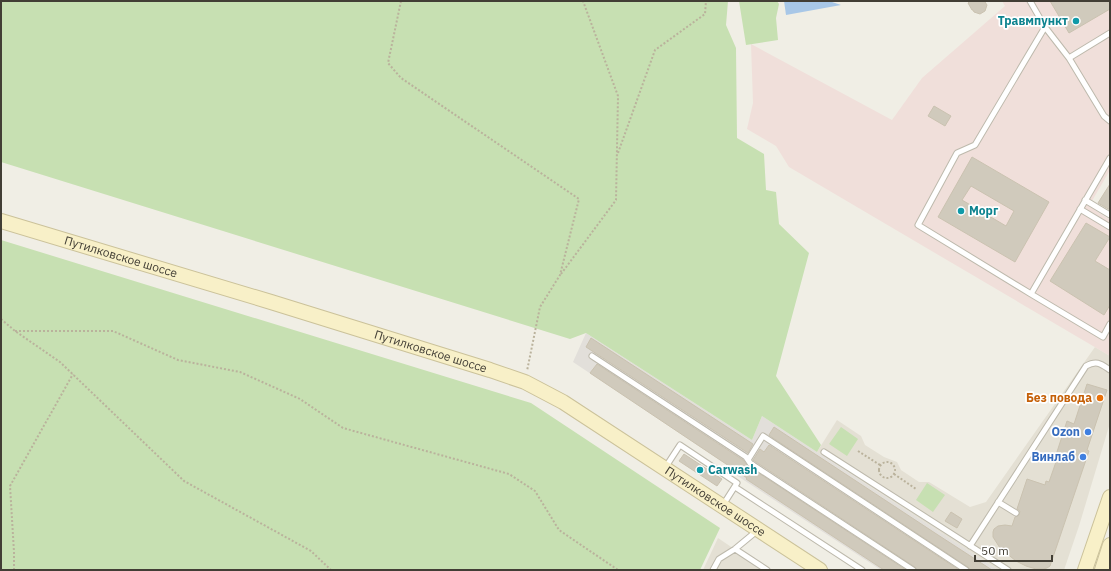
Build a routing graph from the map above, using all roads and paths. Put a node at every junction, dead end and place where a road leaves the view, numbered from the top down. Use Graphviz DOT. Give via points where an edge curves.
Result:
graph roads {
  1 [pos="401,1"];
  2 [pos="583,1"];
  3 [pos="706,1"];
  4 [pos="1030,1"];
  5 [pos="1045,27"];
  6 [pos="1110,33"];
  7 [pos="1069,58"];
  8 [pos="1110,121"];
  9 [pos="616,156"];
  10 [pos="1110,158"];
  11 [pos="1086,200"];
  12 [pos="1080,209"];
  13 [pos="1110,215"];
  14 [pos="1,221"];
  15 [pos="1110,227"];
  16 [pos="560,275"];
  17 [pos="1031,294"];
  18 [pos="1,319"];
  19 [pos="1110,324"];
  20 [pos="15,331"];
  21 [pos="592,356"];
  22 [pos="1110,370"];
  23 [pos="73,374"];
  24 [pos="525,382"];
  25 [pos="858,451"];
  26 [pos="824,452"];
  27 [pos="748,460"];
  28 [pos="880,465"];
  29 [pos="665,469"];
  30 [pos="894,474"];
  31 [pos="882,477"];
  32 [pos="880,480"];
  33 [pos="735,487"];
  34 [pos="916,489"];
  35 [pos="1110,497"];
  36 [pos="998,502"];
  37 [pos="722,506"];
  38 [pos="1016,513"];
  39 [pos="758,529"];
  40 [pos="1110,545"];
  41 [pos="970,546"];
  42 [pos="736,549"];
  43 [pos="14,570"];
  44 [pos="331,570"];
  45 [pos="618,570"];
  46 [pos="713,570"];
  47 [pos="767,570"];
  48 [pos="820,570"];
  49 [pos="862,570"];
  50 [pos="913,570"];
  51 [pos="966,570"];
  52 [pos="1008,570"];
  53 [pos="1085,570"];
  54 [pos="1102,570"];
  1 -- 16 [label="path" via="388,63 396,73 579,199"];
  2 -- 9 [label="path" via="618,96"];
  3 -- 9 [label="path" via="705,14 656,50"];
  4 -- 5 [label="lane"];
  5 -- 7 [label="lane"];
  5 -- 17 [label="lane" via="975,145 957,153 918,225"];
  6 -- 7 [label="lane"];
  7 -- 8 [label="lane" via="1104,116"];
  9 -- 16 [label="path" via="616,200"];
  10 -- 11 [label="lane"];
  11 -- 12 [label="lane"];
  11 -- 13 [label="lane"];
  12 -- 15 [label="lane"];
  12 -- 17 [label="lane"];
  14 -- 24 [label="main road, Путилковское шоссе"];
  16 -- 24 [label="path" via="540,308"];
  17 -- 19 [label="lane" via="1103,337"];
  18 -- 20 [label="path"];
  20 -- 23 [label="path"];
  20 -- 45 [label="path" via="113,331 178,360 240,372 300,400 343,428 509,474 535,491 559,530"];
  21 -- 27 [label="lane"];
  22 -- 36 [label="lane" via="1099,363 1086,366"];
  23 -- 43 [label="path" via="10,486"];
  23 -- 44 [label="path" via="184,481 311,550"];
  24 -- 29 [label="main road, Путилковское шоссе" via="564,402"];
  25 -- 28 [label="path"];
  26 -- 41 [label="lane"];
  27 -- 50 [label="lane"];
  27 -- 51 [label="lane" via="763,436"];
  28 -- 30 [label="path" via="886,461 892,463 896,468"];
  28 -- 31 [label="path"];
  29 -- 33 [label="lane" via="680,446 737,483"];
  29 -- 37 [label="main road, Путилковское шоссе"];
  30 -- 31 [label="path" via="888,478"];
  30 -- 34 [label="path"];
  31 -- 32 [label="path"];
  33 -- 37 [label="lane"];
  33 -- 49 [label="lane"];
  35 -- 53 [label="main road"];
  36 -- 38 [label="lane"];
  36 -- 41 [label="lane"];
  37 -- 39 [label="main road, Путилковское шоссе"];
  39 -- 42 [label="lane"];
  39 -- 48 [label="main road, Путилковское шоссе"];
  40 -- 54 [label="main road"];
  41 -- 52 [label="lane"];
  42 -- 46 [label="lane" via="720,559"];
  42 -- 47 [label="lane"];
}
